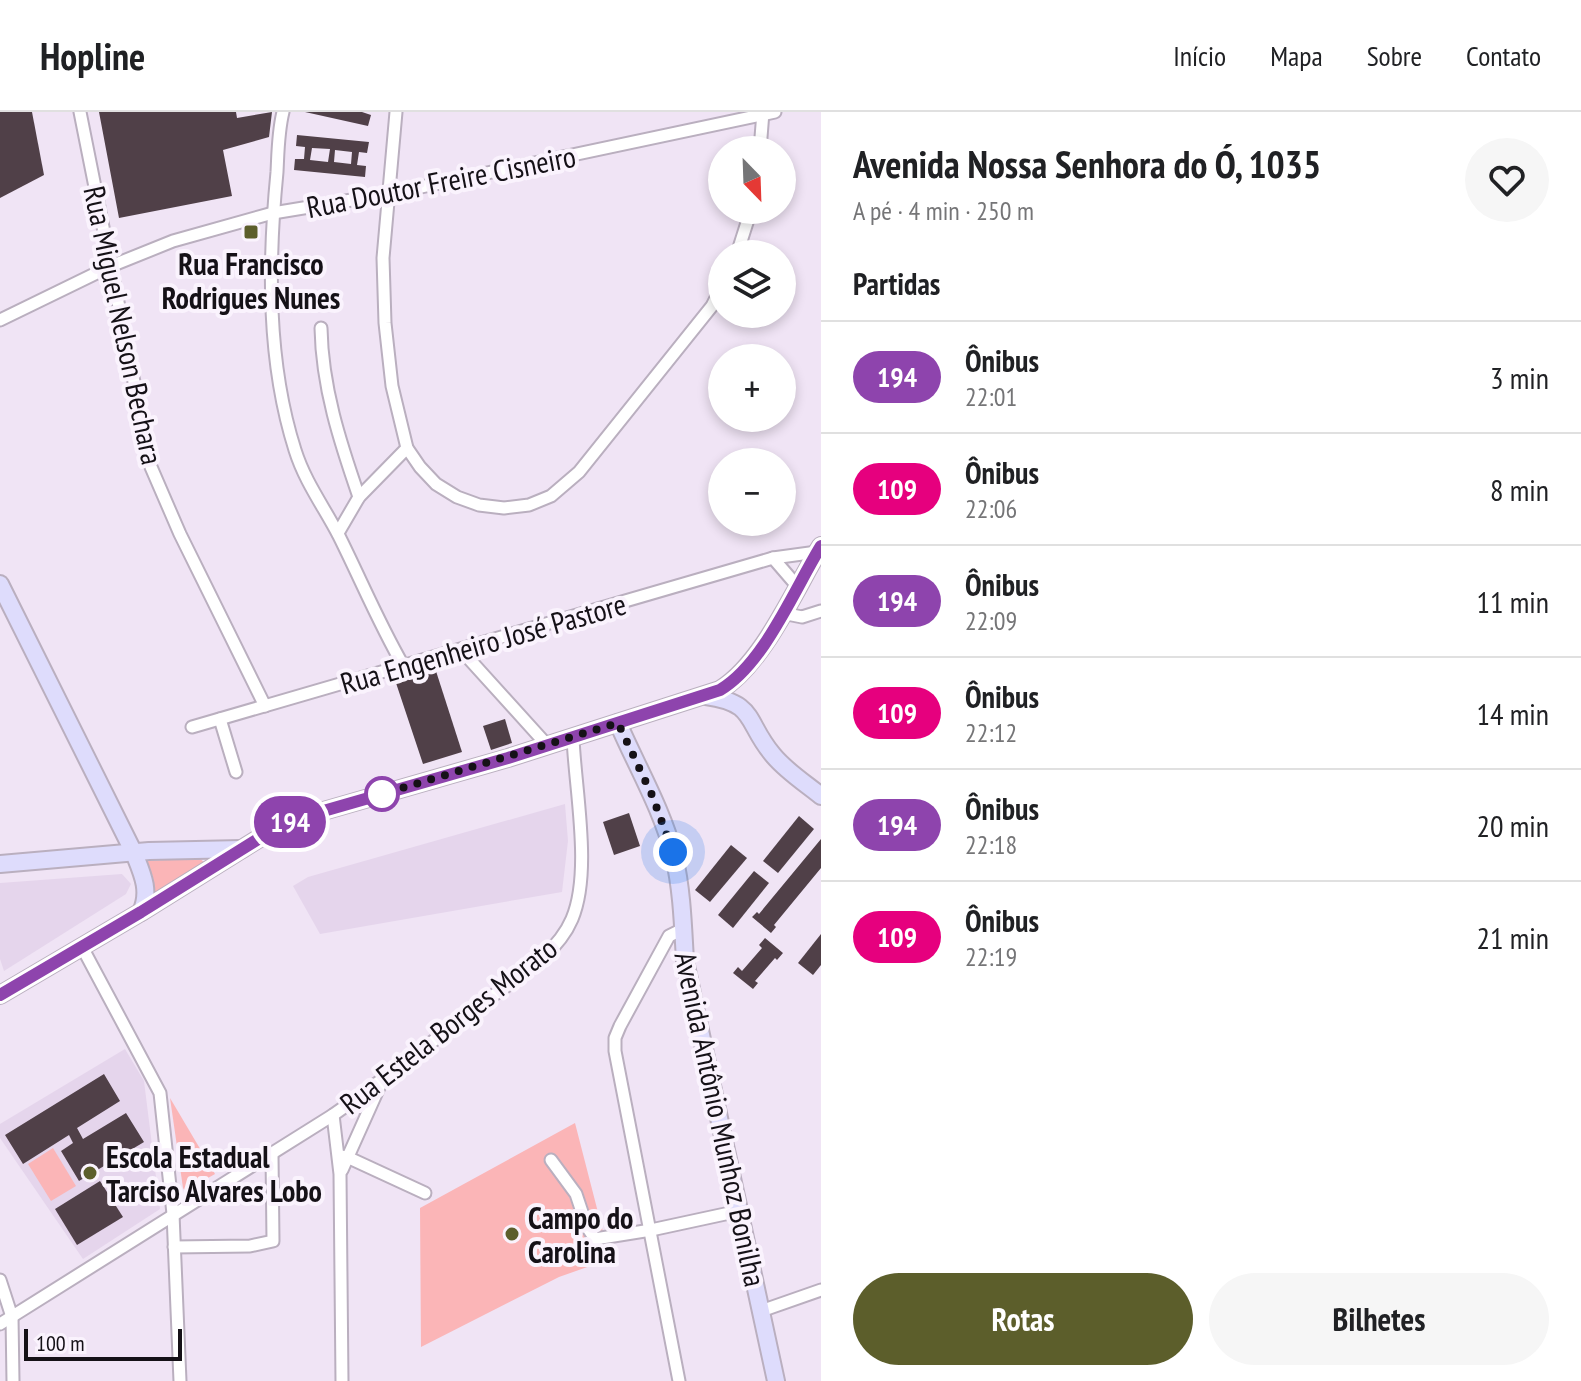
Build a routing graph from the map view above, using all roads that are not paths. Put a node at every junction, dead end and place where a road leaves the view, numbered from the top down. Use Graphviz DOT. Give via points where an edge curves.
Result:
graph roads {
  1 [pos="80,112"];
  2 [pos="283,112"];
  3 [pos="396,112"];
  4 [pos="767,113"];
  5 [pos="763,136"];
  6 [pos="388,194"];
  7 [pos="273,213"];
  8 [pos="111,266"];
  9 [pos="708,311"];
  10 [pos="0,320"];
  11 [pos="321,328"];
  12 [pos="407,448"];
  13 [pos="359,497"];
  14 [pos="338,533"];
  15 [pos="819,549"];
  16 [pos="773,558"];
  17 [pos="0,584"];
  18 [pos="798,587"];
  19 [pos="821,611"];
  20 [pos="782,613"];
  21 [pos="461,650"];
  22 [pos="754,659"];
  23 [pos="404,667"];
  24 [pos="705,696"];
  25 [pos="265,706"];
  26 [pos="744,709"];
  27 [pos="220,719"];
  28 [pos="618,723"];
  29 [pos="192,727"];
  30 [pos="573,738"];
  31 [pos="547,745"];
  32 [pos="236,772"];
  33 [pos="821,796"];
  34 [pos="243,849"];
  35 [pos="134,853"];
  36 [pos="0,864"];
  37 [pos="141,912"];
  38 [pos="683,929"];
  39 [pos="82,947"];
  40 [pos="0,995"];
  41 [pos="383,1081"];
  42 [pos="333,1115"];
  43 [pos="272,1155"];
  44 [pos="344,1156"];
  45 [pos="551,1160"];
  46 [pos="425,1193"];
  47 [pos="739,1211"];
  48 [pos="173,1214"];
  49 [pos="651,1230"];
  50 [pos="174,1247"];
  51 [pos="0,1280"];
  52 [pos="821,1290"];
  53 [pos="761,1311"];
  54 [pos="12,1317"];
  55 [pos="0,1324"];
  56 [pos="13,1381"];
  57 [pos="180,1381"];
  58 [pos="342,1381"];
  59 [pos="679,1381"];
  60 [pos="776,1381"];
  1 -- 8 [label="street, Rua Miguel Nelson Bechara"];
  2 -- 7 [label="street"];
  3 -- 6 [label="street"];
  4 -- 5 [label="street"];
  4 -- 6 [label="street, Rua Doutor Freire Cisneiro"];
  6 -- 7 [label="street, Rua Doutor Freire Cisneiro"];
  6 -- 12 [label="street" via="385,323 392,386"];
  7 -- 8 [label="street, Rua Doutor Freire Cisneiro" via="173,241"];
  7 -- 14 [label="street" via="274,322 282,400 303,472"];
  8 -- 10 [label="street"];
  8 -- 25 [label="street, Rua Miguel Nelson Bechara" via="151,467"];
  9 -- 12 [label="street" via="579,472 551,496 529,505 479,505 436,484"];
  11 -- 13 [label="street" via="339,444"];
  12 -- 13 [label="street"];
  13 -- 14 [label="street"];
  14 -- 23 [label="street"];
  15 -- 16 [label="street, Rua Engenheiro José Pastore"];
  15 -- 18 [label="main road"];
  16 -- 18 [label="street"];
  16 -- 21 [label="street, Rua Engenheiro José Pastore"];
  17 -- 35 [label="main road"];
  18 -- 20 [label="main road"];
  19 -- 20 [label="street" via="794,617"];
  20 -- 22 [label="main road"];
  21 -- 23 [label="street, Rua Engenheiro José Pastore"];
  21 -- 31 [label="street"];
  22 -- 24 [label="main road" via="730,684"];
  22 -- 26 [label="main road" via="743,692"];
  23 -- 25 [label="street, Rua Engenheiro José Pastore"];
  24 -- 26 [label="main road" via="733,701"];
  24 -- 28 [label="main road"];
  25 -- 27 [label="street, Rua Engenheiro José Pastore"];
  26 -- 33 [label="main road" via="774,756"];
  27 -- 29 [label="street, Rua Engenheiro José Pastore"];
  27 -- 32 [label="street"];
  28 -- 30 [label="main road"];
  28 -- 38 [label="main road, Avenida Antônio Munhoz Bonilha" via="673,852"];
  30 -- 31 [label="main road"];
  30 -- 41 [label="street, Rua Estela Borges Morato" via="580,863 572,919 560,940 535,962"];
  31 -- 34 [label="main road" via="313,814 279,826"];
  34 -- 35 [label="main road"];
  34 -- 37 [label="main road"];
  35 -- 36 [label="main road"];
  35 -- 37 [label="main road" via="147,890"];
  37 -- 39 [label="main road"];
  38 -- 47 [label="main road, Avenida Antônio Munhoz Bonilha" via="685,961"];
  38 -- 49 [label="street" via="669,936 615,1038"];
  39 -- 40 [label="main road"];
  39 -- 48 [label="street" via="160,1093"];
  41 -- 42 [label="street, Rua Estela Borges Morato"];
  41 -- 44 [label="street"];
  42 -- 43 [label="street, Rua Estela Borges Morato"];
  42 -- 44 [label="street"];
  43 -- 48 [label="street, Rua Estela Borges Morato"];
  43 -- 50 [label="street" via="273,1241"];
  44 -- 46 [label="street"];
  44 -- 58 [label="street"];
  45 -- 49 [label="street" via="576,1194 595,1239"];
  47 -- 49 [label="street"];
  47 -- 53 [label="main road, Avenida Antônio Munhoz Bonilha"];
  48 -- 50 [label="street"];
  48 -- 54 [label="street, Rua Estela Borges Morato"];
  49 -- 59 [label="street"];
  50 -- 57 [label="street"];
  51 -- 54 [label="street"];
  52 -- 53 [label="street"];
  53 -- 60 [label="main road, Avenida Antônio Munhoz Bonilha"];
  54 -- 55 [label="street, Rua Estela Borges Morato"];
  54 -- 56 [label="street"];
}
